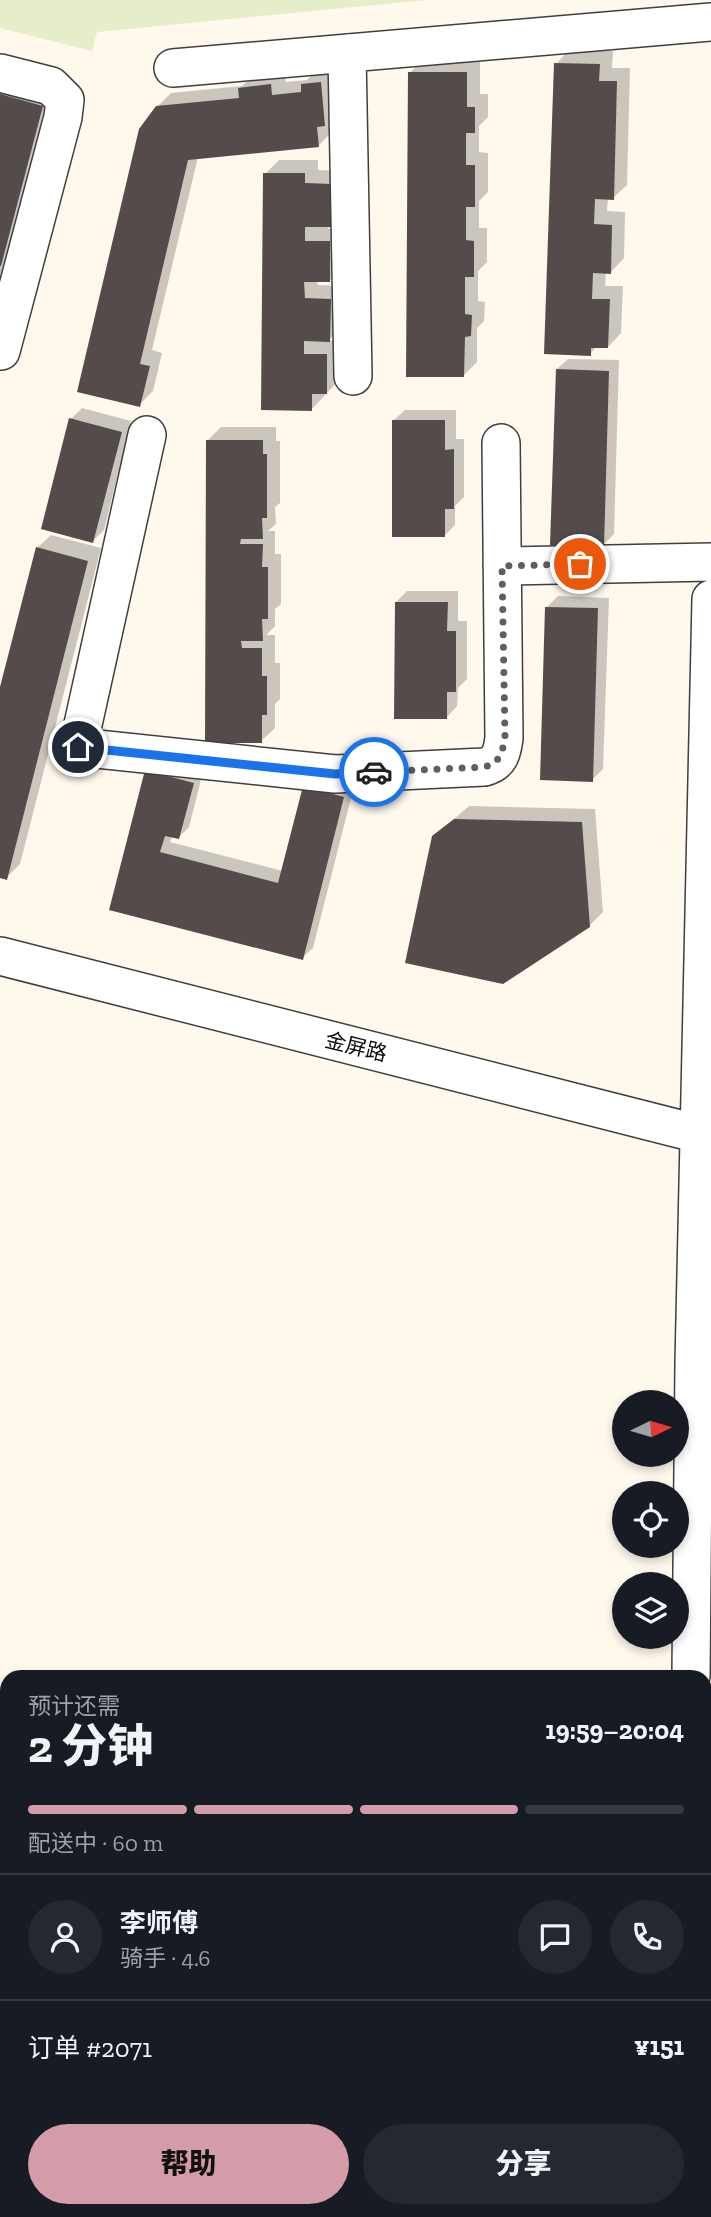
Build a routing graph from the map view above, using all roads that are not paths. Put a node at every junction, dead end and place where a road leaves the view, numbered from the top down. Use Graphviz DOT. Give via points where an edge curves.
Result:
graph roads {
  1 [pos="711,22"];
  2 [pos="347,53"];
  3 [pos="173,68"];
  4 [pos="0,72"];
  5 [pos="1,351"];
  6 [pos="353,376"];
  7 [pos="147,435"];
  8 [pos="501,443"];
  9 [pos="711,562"];
  10 [pos="502,566"];
  11 [pos="711,599"];
  12 [pos="0,956"];
  13 [pos="705,1136"];
  14 [pos="691,1670"];
  1 -- 2 [label="street"];
  2 -- 3 [label="street"];
  2 -- 6 [label="street"];
  4 -- 5 [label="street" via="51,86 65,100"];
  7 -- 10 [label="street" via="78,747 335,774 494,765 505,738"];
  8 -- 10 [label="street"];
  9 -- 10 [label="street"];
  11 -- 13 [label="street"];
  12 -- 13 [label="street, 金屏路"];
  13 -- 14 [label="street" via="694,1351"];
}
